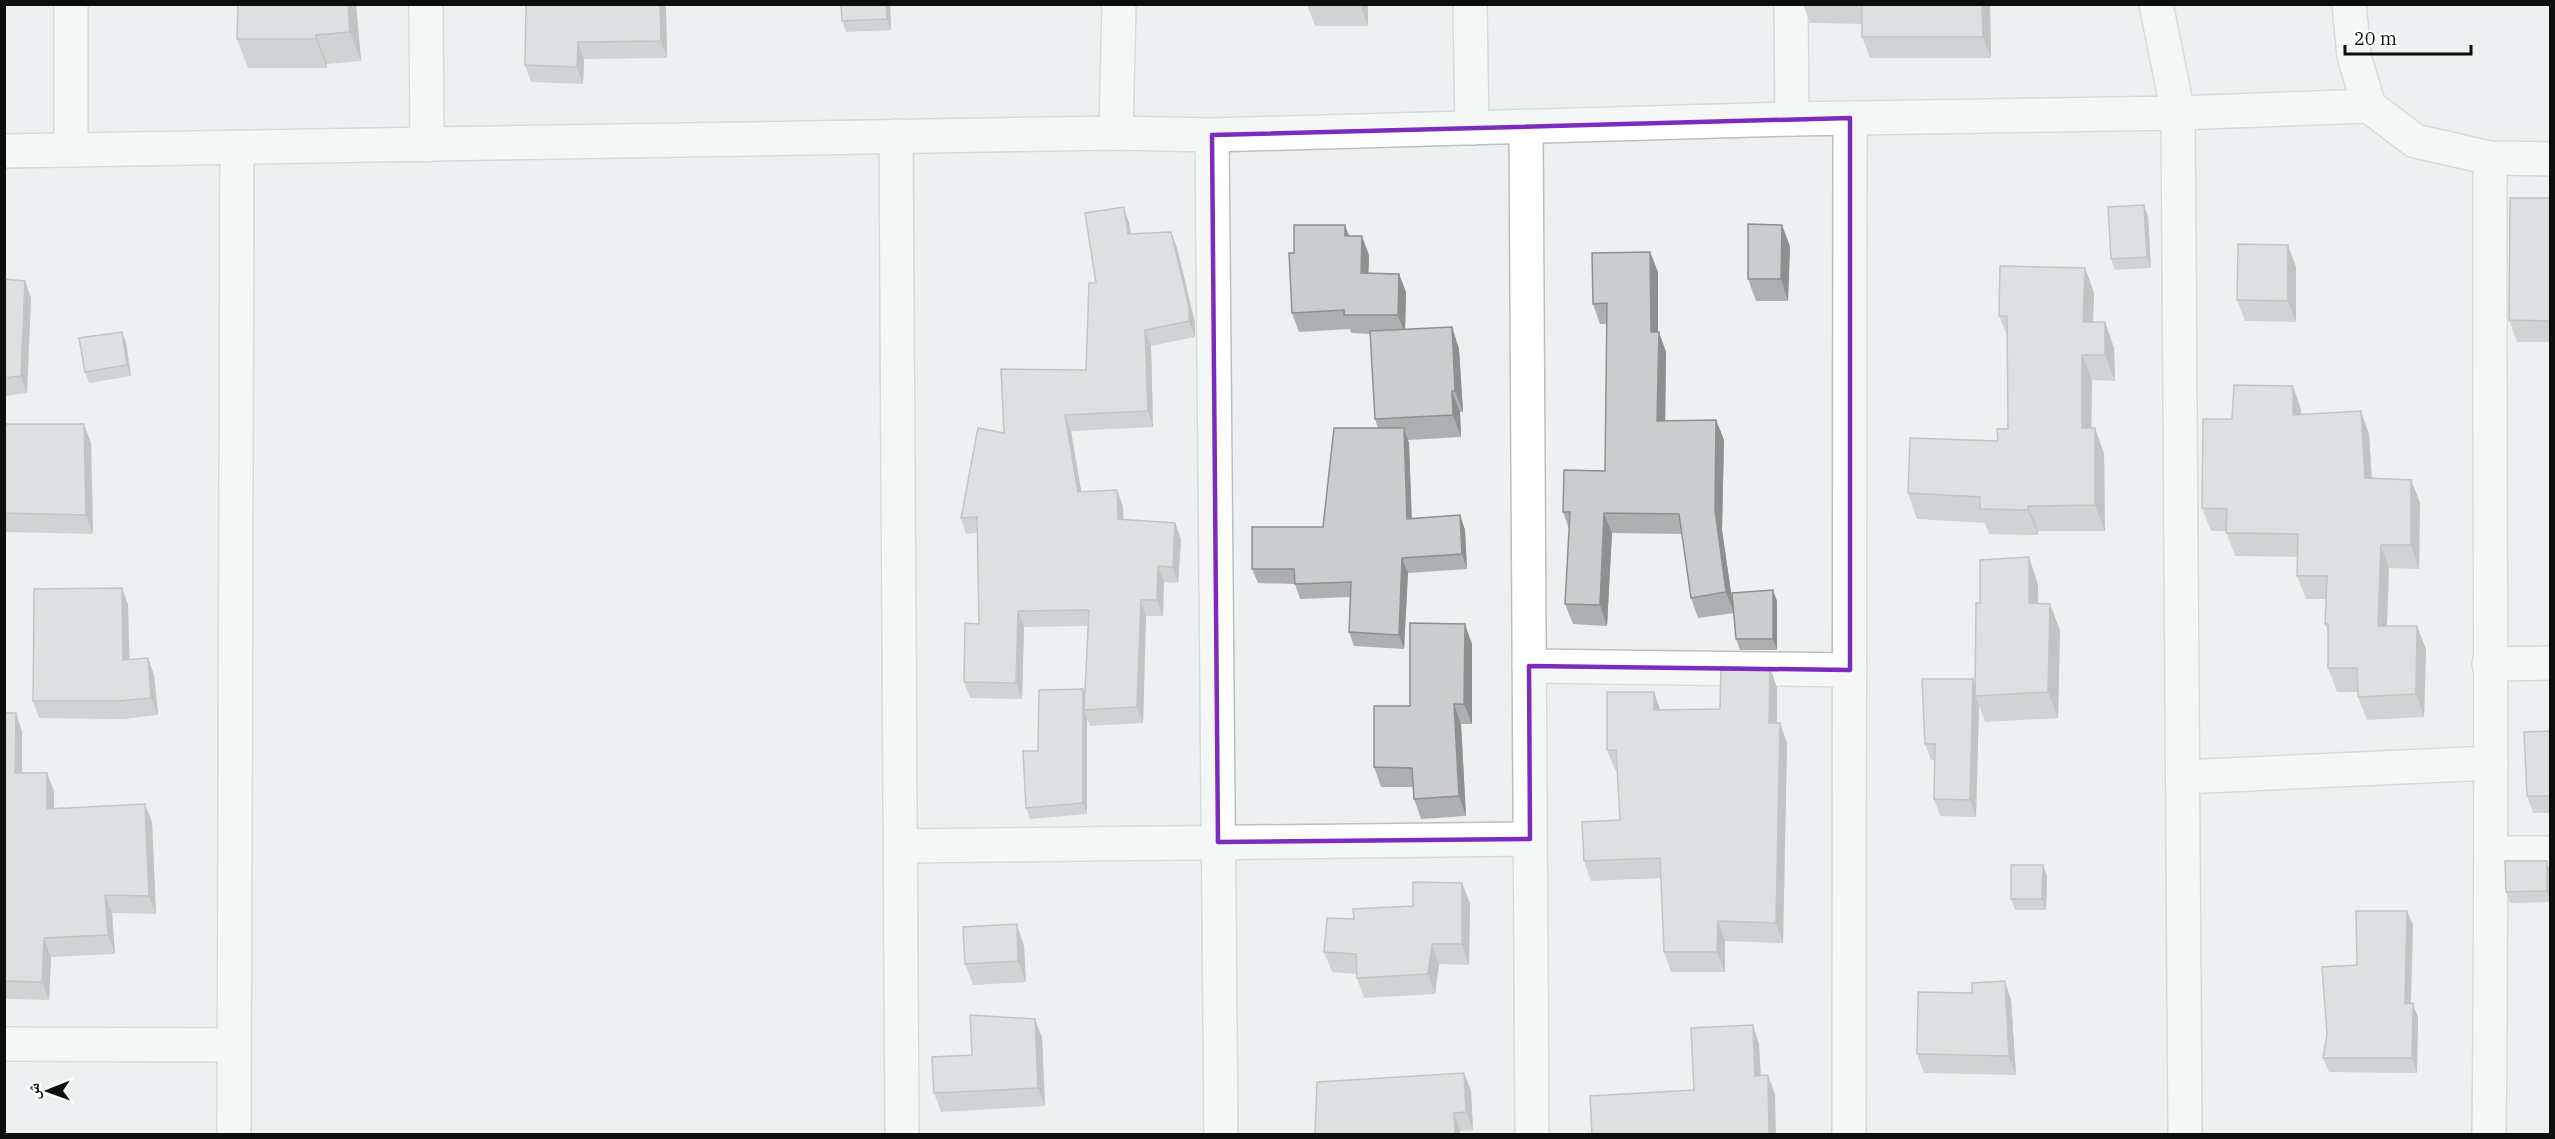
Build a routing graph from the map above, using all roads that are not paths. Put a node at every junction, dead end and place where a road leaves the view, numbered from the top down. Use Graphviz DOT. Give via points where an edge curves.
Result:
graph roads {
  1 [pos="71,4"];
  2 [pos="426,4"];
  3 [pos="1119,4"];
  4 [pos="1470,4"];
  5 [pos="1791,4"];
  6 [pos="2156,4"];
  7 [pos="2349,4"];
  8 [pos="2369,106"];
  9 [pos="2178,113"];
  10 [pos="1850,118"];
  11 [pos="1792,119"];
  12 [pos="1472,128"];
  13 [pos="1526,128"];
  14 [pos="1116,133"];
  15 [pos="1212,135"];
  16 [pos="896,136"];
  17 [pos="427,145"];
  18 [pos="237,147"];
  19 [pos="71,150"];
  20 [pos="4,151"];
  21 [pos="2490,158"];
  22 [pos="2550,159"];
  23 [pos="2550,663"];
  24 [pos="2489,664"];
  25 [pos="1529,666"];
  26 [pos="1850,670"];
  27 [pos="2490,763"];
  28 [pos="2184,777"];
  29 [pos="1530,839"];
  30 [pos="1218,842"];
  31 [pos="902,846"];
  32 [pos="2493,853"];
  33 [pos="2550,853"];
  34 [pos="4,1044"];
  35 [pos="233,1045"];
  36 [pos="234,1134"];
  37 [pos="902,1134"];
  38 [pos="1221,1134"];
  39 [pos="1532,1134"];
  40 [pos="1849,1134"];
  41 [pos="2185,1134"];
  42 [pos="2489,1134"];
  1 -- 19 [label="street"];
  2 -- 17 [label="street"];
  3 -- 14 [label="street"];
  4 -- 12 [label="street"];
  5 -- 11 [label="street"];
  6 -- 9 [label="street"];
  7 -- 8 [label="street" via="2354,56"];
  8 -- 9 [label="street"];
  8 -- 21 [label="street" via="2415,141"];
  9 -- 10 [label="street"];
  9 -- 28 [label="street"];
  10 -- 11 [label="street"];
  10 -- 26 [label="street"];
  11 -- 13 [label="street"];
  12 -- 13 [label="street"];
  12 -- 15 [label="street"];
  13 -- 25 [label="street"];
  14 -- 15 [label="street"];
  14 -- 16 [label="street"];
  15 -- 30 [label="street"];
  16 -- 17 [label="street"];
  16 -- 31 [label="street"];
  17 -- 18 [label="street"];
  18 -- 19 [label="street"];
  18 -- 35 [label="street"];
  19 -- 20 [label="street"];
  21 -- 22 [label="street"];
  21 -- 24 [label="street"];
  23 -- 24 [label="street"];
  24 -- 27 [label="street"];
  25 -- 26 [label="street"];
  25 -- 29 [label="street"];
  26 -- 40 [label="street"];
  27 -- 28 [label="street"];
  27 -- 32 [label="street"];
  28 -- 41 [label="street"];
  29 -- 30 [label="street"];
  29 -- 39 [label="street"];
  30 -- 31 [label="street"];
  30 -- 38 [label="street"];
  31 -- 37 [label="street"];
  32 -- 33 [label="street"];
  32 -- 42 [label="street"];
  34 -- 35 [label="street"];
  35 -- 36 [label="street"];
}
